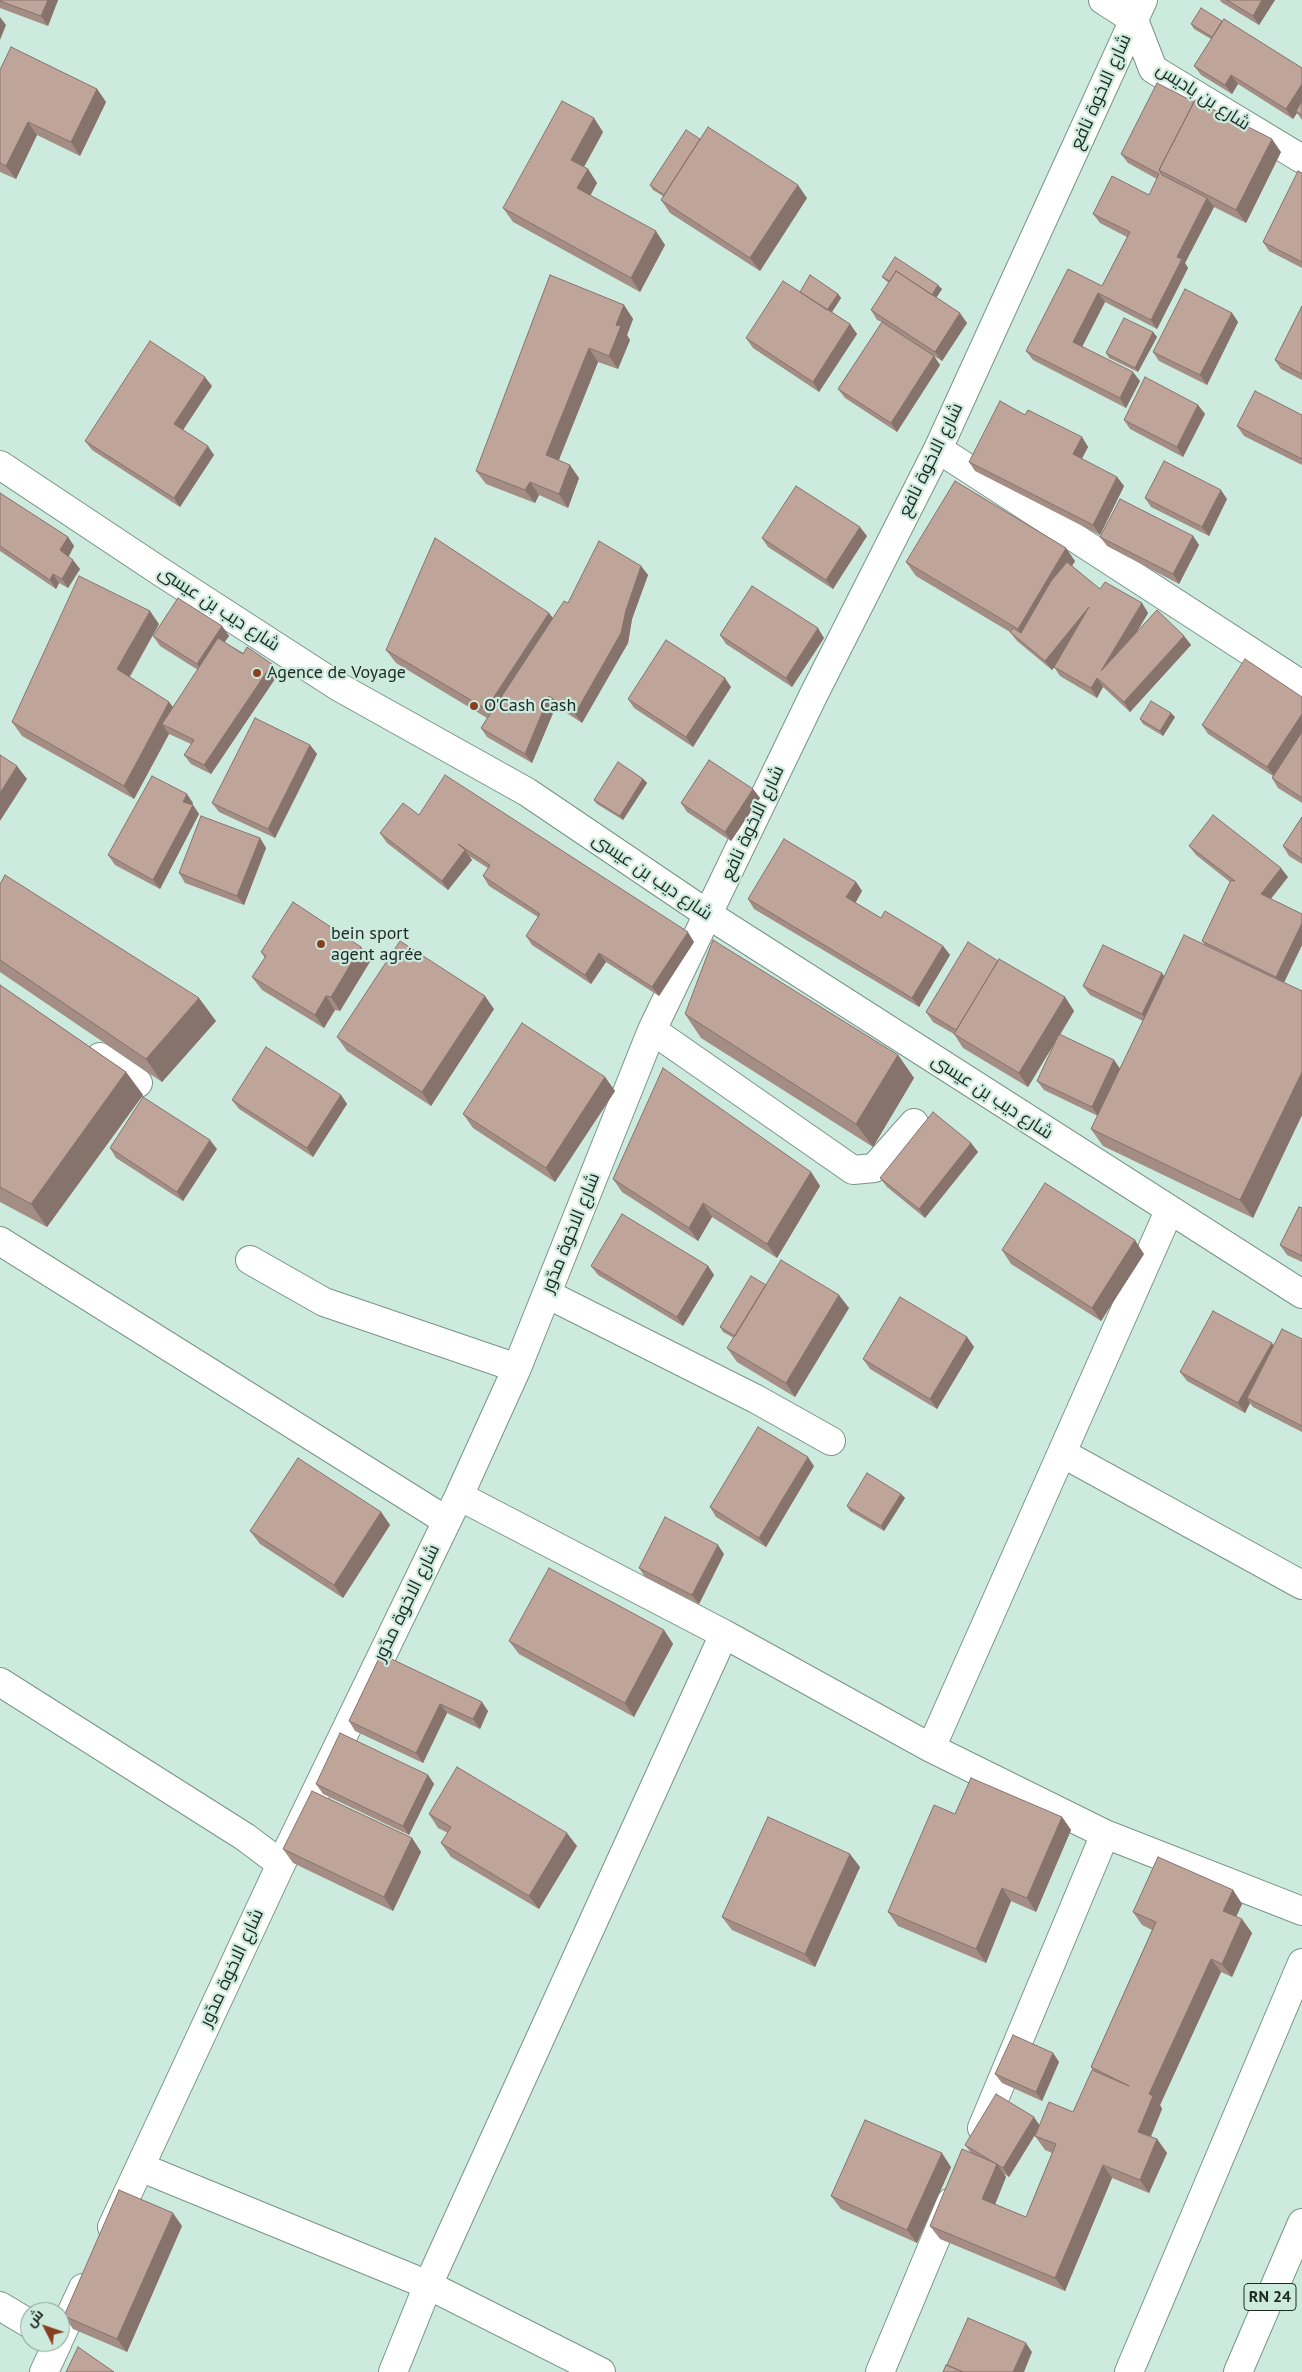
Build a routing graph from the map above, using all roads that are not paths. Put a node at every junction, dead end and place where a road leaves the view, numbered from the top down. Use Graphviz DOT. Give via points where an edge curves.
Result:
graph roads {
  1 [pos="1103,0"];
  2 [pos="1138,10"];
  3 [pos="1302,159"];
  4 [pos="938,449"];
  5 [pos="0,465"];
  6 [pos="1302,685"];
  7 [pos="709,915"];
  8 [pos="652,1030"];
  9 [pos="81,1044"];
  10 [pos="138,1083"];
  11 [pos="914,1123"];
  12 [pos="1169,1211"];
  13 [pos="0,1241"];
  14 [pos="250,1260"];
  15 [pos="547,1294"];
  16 [pos="1302,1294"];
  17 [pos="517,1368"];
  18 [pos="831,1442"];
  19 [pos="1062,1454"];
  20 [pos="459,1496"];
  21 [pos="447,1521"];
  22 [pos="1302,1585"];
  23 [pos="724,1634"];
  24 [pos="0,1682"];
  25 [pos="931,1748"];
  26 [pos="1105,1834"];
  27 [pos="281,1864"];
  28 [pos="1302,1911"];
  29 [pos="1302,1963"];
  30 [pos="972,2153"];
  31 [pos="140,2167"];
  32 [pos="960,2180"];
  33 [pos="1302,2223"];
  34 [pos="428,2284"];
  35 [pos="0,2306"];
  36 [pos="70,2316"];
  37 [pos="20,2318"];
  38 [pos="53,2352"];
  39 [pos="44,2372"];
  40 [pos="393,2372"];
  41 [pos="601,2372"];
  42 [pos="880,2372"];
  43 [pos="1129,2372"];
  44 [pos="1238,2372"];
  1 -- 2 [label="main road"];
  2 -- 3 [label="main road, شارع بن باديس" via="1153,69"];
  2 -- 4 [label="main road, شارع الاخوة نافع"];
  4 -- 6 [label="main road"];
  4 -- 7 [label="main road, شارع الاخوة نافع" via="813,696"];
  5 -- 7 [label="main road, شارع ديب بن عيسى" via="339,687 527,792"];
  7 -- 8 [label="main road, شارع الاخوة مدّور"];
  7 -- 12 [label="main road, شارع ديب بن عيسى"];
  8 -- 11 [label="main road" via="853,1170 874,1168"];
  8 -- 15 [label="main road, شارع الاخوة مدّور"];
  9 -- 10 [label="main road"];
  12 -- 16 [label="main road, شارع ديب بن عيسى"];
  12 -- 19 [label="main road"];
  13 -- 21 [label="main road"];
  14 -- 17 [label="main road" via="324,1302"];
  15 -- 17 [label="main road, شارع الاخوة مدّور"];
  15 -- 18 [label="main road" via="756,1399"];
  17 -- 20 [label="main road, شارع الاخوة مدّور"];
  19 -- 22 [label="main road"];
  19 -- 25 [label="main road"];
  20 -- 21 [label="main road, شارع الاخوة مدّور"];
  20 -- 23 [label="main road"];
  21 -- 27 [label="main road, شارع الاخوة مدّور"];
  23 -- 25 [label="main road"];
  23 -- 34 [label="main road"];
  24 -- 27 [label="main road" via="237,1832"];
  25 -- 26 [label="main road"];
  26 -- 28 [label="main road"];
  26 -- 30 [label="main road"];
  27 -- 31 [label="main road, شارع الاخوة مدّور"];
  29 -- 43 [label="main road"];
  31 -- 34 [label="main road"];
  31 -- 36 [label="main road, شارع الاخوة مدّور"];
  32 -- 42 [label="main road"];
  33 -- 44 [label="main road, RN 24"];
  34 -- 40 [label="main road"];
  34 -- 41 [label="main road"];
  35 -- 37 [label="main road"];
  38 -- 39 [label="main road"];
}
